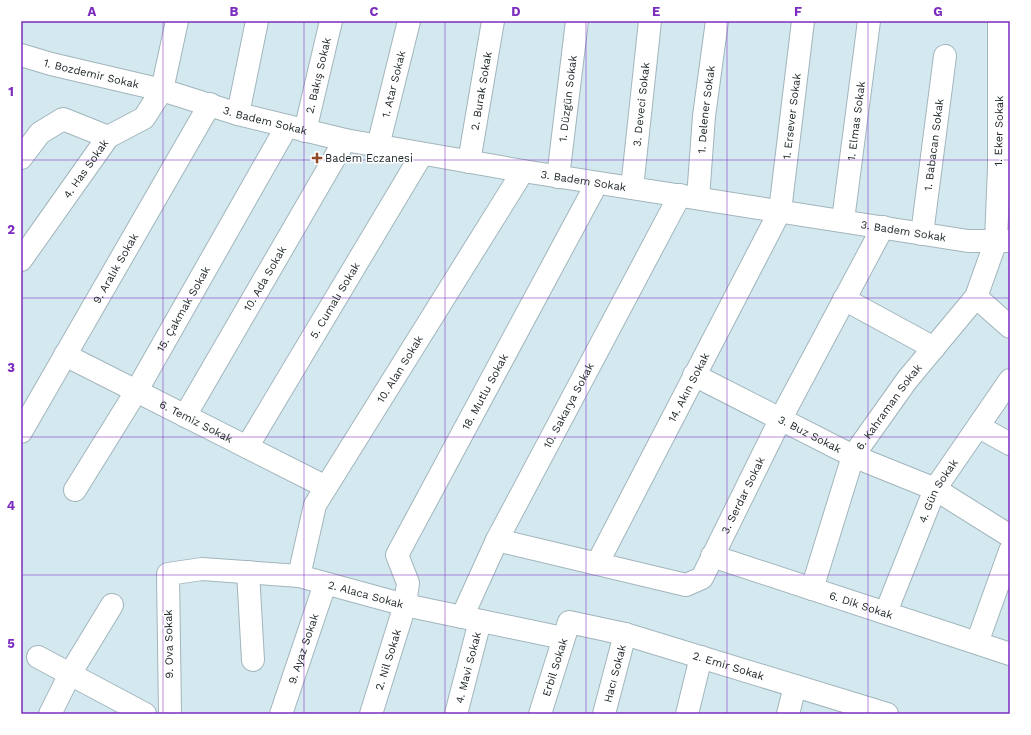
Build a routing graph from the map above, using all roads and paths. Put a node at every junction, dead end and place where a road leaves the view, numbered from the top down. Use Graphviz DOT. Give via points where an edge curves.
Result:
graph roads {
  1 [pos="177,21"];
  2 [pos="257,21"];
  3 [pos="331,21"];
  4 [pos="409,21"];
  5 [pos="493,21"];
  6 [pos="577,21"];
  7 [pos="650,21"];
  8 [pos="716,21"];
  9 [pos="803,21"];
  10 [pos="870,21"];
  11 [pos="999,21"];
  12 [pos="21,55"];
  13 [pos="945,56"];
  14 [pos="1005,74"];
  15 [pos="162,90"];
  16 [pos="210,104"];
  17 [pos="238,114"];
  18 [pos="296,128"];
  19 [pos="108,137"];
  20 [pos="345,140"];
  21 [pos="378,146"];
  22 [pos="422,154"];
  23 [pos="21,158"];
  24 [pos="469,162"];
  25 [pos="1004,166"];
  26 [pos="522,171"];
  27 [pos="558,177"];
  28 [pos="598,183"];
  29 [pos="632,188"];
  30 [pos="689,197"];
  31 [pos="780,211"];
  32 [pos="843,220"];
  33 [pos="883,227"];
  34 [pos="922,234"];
  35 [pos="1003,241"];
  36 [pos="21,260"];
  37 [pos="976,297"];
  38 [pos="844,299"];
  39 [pos="1010,327"];
  40 [pos="934,348"];
  41 [pos="66,355"];
  42 [pos="694,375"];
  43 [pos="1010,380"];
  44 [pos="137,390"];
  45 [pos="185,416"];
  46 [pos="780,420"];
  47 [pos="979,427"];
  48 [pos="21,432"];
  49 [pos="1010,444"];
  50 [pos="247,447"];
  51 [pos="853,456"];
  52 [pos="326,487"];
  53 [pos="935,489"];
  54 [pos="75,490"];
  55 [pos="1010,536"];
  56 [pos="497,540"];
  57 [pos="1010,551"];
  58 [pos="712,556"];
  59 [pos="597,564"];
  60 [pos="248,572"];
  61 [pos="168,574"];
  62 [pos="299,576"];
  63 [pos="325,584"];
  64 [pos="812,589"];
  65 [pos="112,605"];
  66 [pos="405,605"];
  67 [pos="886,612"];
  68 [pos="471,619"];
  69 [pos="566,630"];
  70 [pos="625,634"];
  71 [pos="977,642"];
  72 [pos="1010,654"];
  73 [pos="38,657"];
  74 [pos="702,657"];
  75 [pos="253,660"];
  76 [pos="70,674"];
  77 [pos="795,686"];
  78 [pos="50,714"];
  79 [pos="145,714"];
  80 [pos="170,714"];
  81 [pos="281,714"];
  82 [pos="371,714"];
  83 [pos="456,714"];
  84 [pos="540,714"];
  85 [pos="604,714"];
  86 [pos="688,714"];
  87 [pos="788,714"];
  88 [pos="887,714"];
  1 -- 15 [label="street"];
  2 -- 17 [label="street"];
  3 -- 18 [label="street, 2. Bakış Sokak"];
  4 -- 21 [label="street, 1. Atar Sokak"];
  5 -- 24 [label="street, 2. Burak Sokak"];
  6 -- 27 [label="street, 1. Düzgün Sokak"];
  7 -- 29 [label="street, 3. Deveci Sokak"];
  8 -- 30 [label="street, 1. Delener Sokak" via="704,116"];
  9 -- 31 [label="street, 1. Ersever Sokak"];
  10 -- 32 [label="street, 1. Elmas Sokak"];
  11 -- 14 [label="street, 1. Eker Sokak"];
  12 -- 15 [label="street, 1. Bozdemir Sokak"];
  13 -- 34 [label="street, 1. Babacan Sokak"];
  14 -- 25 [label="street, 1. Eker Sokak"];
  15 -- 16 [label="street, 3. Badem Sokak"];
  15 -- 19 [label="street, 4. Has Sokak" via="144,118"];
  16 -- 17 [label="street, 3. Badem Sokak"];
  16 -- 41 [label="street, 9. Aralık Sokak"];
  17 -- 18 [label="street, 3. Badem Sokak"];
  18 -- 20 [label="street, 3. Badem Sokak"];
  18 -- 44 [label="street, 15. Çakmak Sokak"];
  19 -- 23 [label="street" via="63,119 40,133"];
  19 -- 36 [label="street, 4. Has Sokak"];
  20 -- 21 [label="street, 3. Badem Sokak"];
  20 -- 45 [label="street, 10. Ada Sokak"];
  21 -- 22 [label="street, 3. Badem Sokak"];
  22 -- 24 [label="street, 3. Badem Sokak"];
  22 -- 50 [label="street, 5. Cumalı Sokak"];
  24 -- 26 [label="street, 3. Badem Sokak"];
  25 -- 35 [label="street, 1. Eker Sokak"];
  26 -- 27 [label="street, 3. Badem Sokak"];
  26 -- 52 [label="street, 10. Alan Sokak"];
  27 -- 28 [label="street, 3. Badem Sokak"];
  28 -- 29 [label="street, 3. Badem Sokak"];
  28 -- 66 [label="street, 18. Mutlu Sokak" via="397,555 408,583"];
  29 -- 30 [label="street, 3. Badem Sokak"];
  30 -- 31 [label="street, 3. Badem Sokak"];
  30 -- 56 [label="street, 10. Sakarya Sokak"];
  31 -- 32 [label="street, 3. Badem Sokak"];
  31 -- 42 [label="street, 14. Akın Sokak"];
  32 -- 33 [label="street, 3. Badem Sokak"];
  33 -- 34 [label="street, 3. Badem Sokak"];
  33 -- 38 [label="street, 3. Serdar Sokak"];
  34 -- 35 [label="street, 3. Badem Sokak" via="968,241"];
  35 -- 37 [label="street, 6. Kahraman Sokak"];
  37 -- 39 [label="street"];
  37 -- 40 [label="street, 6. Kahraman Sokak"];
  38 -- 40 [label="street"];
  38 -- 46 [label="street, 3. Serdar Sokak"];
  40 -- 51 [label="street, 6. Kahraman Sokak" via="907,380"];
  41 -- 44 [label="street, 6. Temiz Sokak"];
  41 -- 48 [label="street, 9. Aralık Sokak"];
  42 -- 46 [label="street, 3. Buz Sokak"];
  42 -- 59 [label="street, 14. Akın Sokak"];
  43 -- 47 [label="street, 4. Gün Sokak"];
  44 -- 45 [label="street, 6. Temiz Sokak"];
  44 -- 54 [label="street, 15. Çakmak Sokak"];
  45 -- 50 [label="street, 6. Temiz Sokak"];
  46 -- 51 [label="street, 3. Buz Sokak"];
  46 -- 58 [label="street, 3. Serdar Sokak"];
  47 -- 49 [label="street"];
  47 -- 53 [label="street, 4. Gün Sokak"];
  50 -- 52 [label="street, 6. Temiz Sokak"];
  51 -- 53 [label="street, 3. Buz Sokak"];
  51 -- 64 [label="street, 6. Kahraman Sokak"];
  52 -- 62 [label="street, 10. Alan Sokak" via="315,505"];
  53 -- 55 [label="street, 3. Buz Sokak"];
  53 -- 67 [label="street, 4. Gün Sokak"];
  56 -- 59 [label="street, 3. Serdar Sokak"];
  56 -- 68 [label="street, 10. Sakarya Sokak"];
  57 -- 71 [label="street"];
  58 -- 59 [label="street, 3. Serdar Sokak" via="702,578 686,585"];
  58 -- 64 [label="street, 6. Dik Sokak"];
  60 -- 61 [label="street, 2. Alaca Sokak" via="202,569"];
  60 -- 62 [label="street, 2. Alaca Sokak"];
  60 -- 75 [label="street"];
  61 -- 80 [label="street, 9. Ova Sokak"];
  62 -- 63 [label="street, 2. Alaca Sokak"];
  63 -- 66 [label="street, 2. Alaca Sokak"];
  63 -- 81 [label="street, 9. Ayaz Sokak"];
  64 -- 67 [label="street, 6. Dik Sokak"];
  65 -- 76 [label="street"];
  66 -- 68 [label="street, 2. Alaca Sokak"];
  66 -- 82 [label="street, 2. Nil Sokak"];
  67 -- 71 [label="street, 6. Dik Sokak"];
  68 -- 69 [label="street, 2. Alaca Sokak"];
  68 -- 83 [label="street, 4. Mavi Sokak"];
  69 -- 70 [label="street, 2. Emir Sokak"];
  69 -- 84 [label="street, Erbil Sokak"];
  70 -- 74 [label="street, 2. Emir Sokak"];
  70 -- 85 [label="street, Hacı Sokak"];
  71 -- 72 [label="street, 6. Dik Sokak"];
  73 -- 76 [label="street"];
  74 -- 77 [label="street, 2. Emir Sokak"];
  74 -- 86 [label="street"];
  76 -- 78 [label="street"];
  76 -- 79 [label="street"];
  77 -- 87 [label="street"];
  77 -- 88 [label="street, 2. Emir Sokak"];
}
